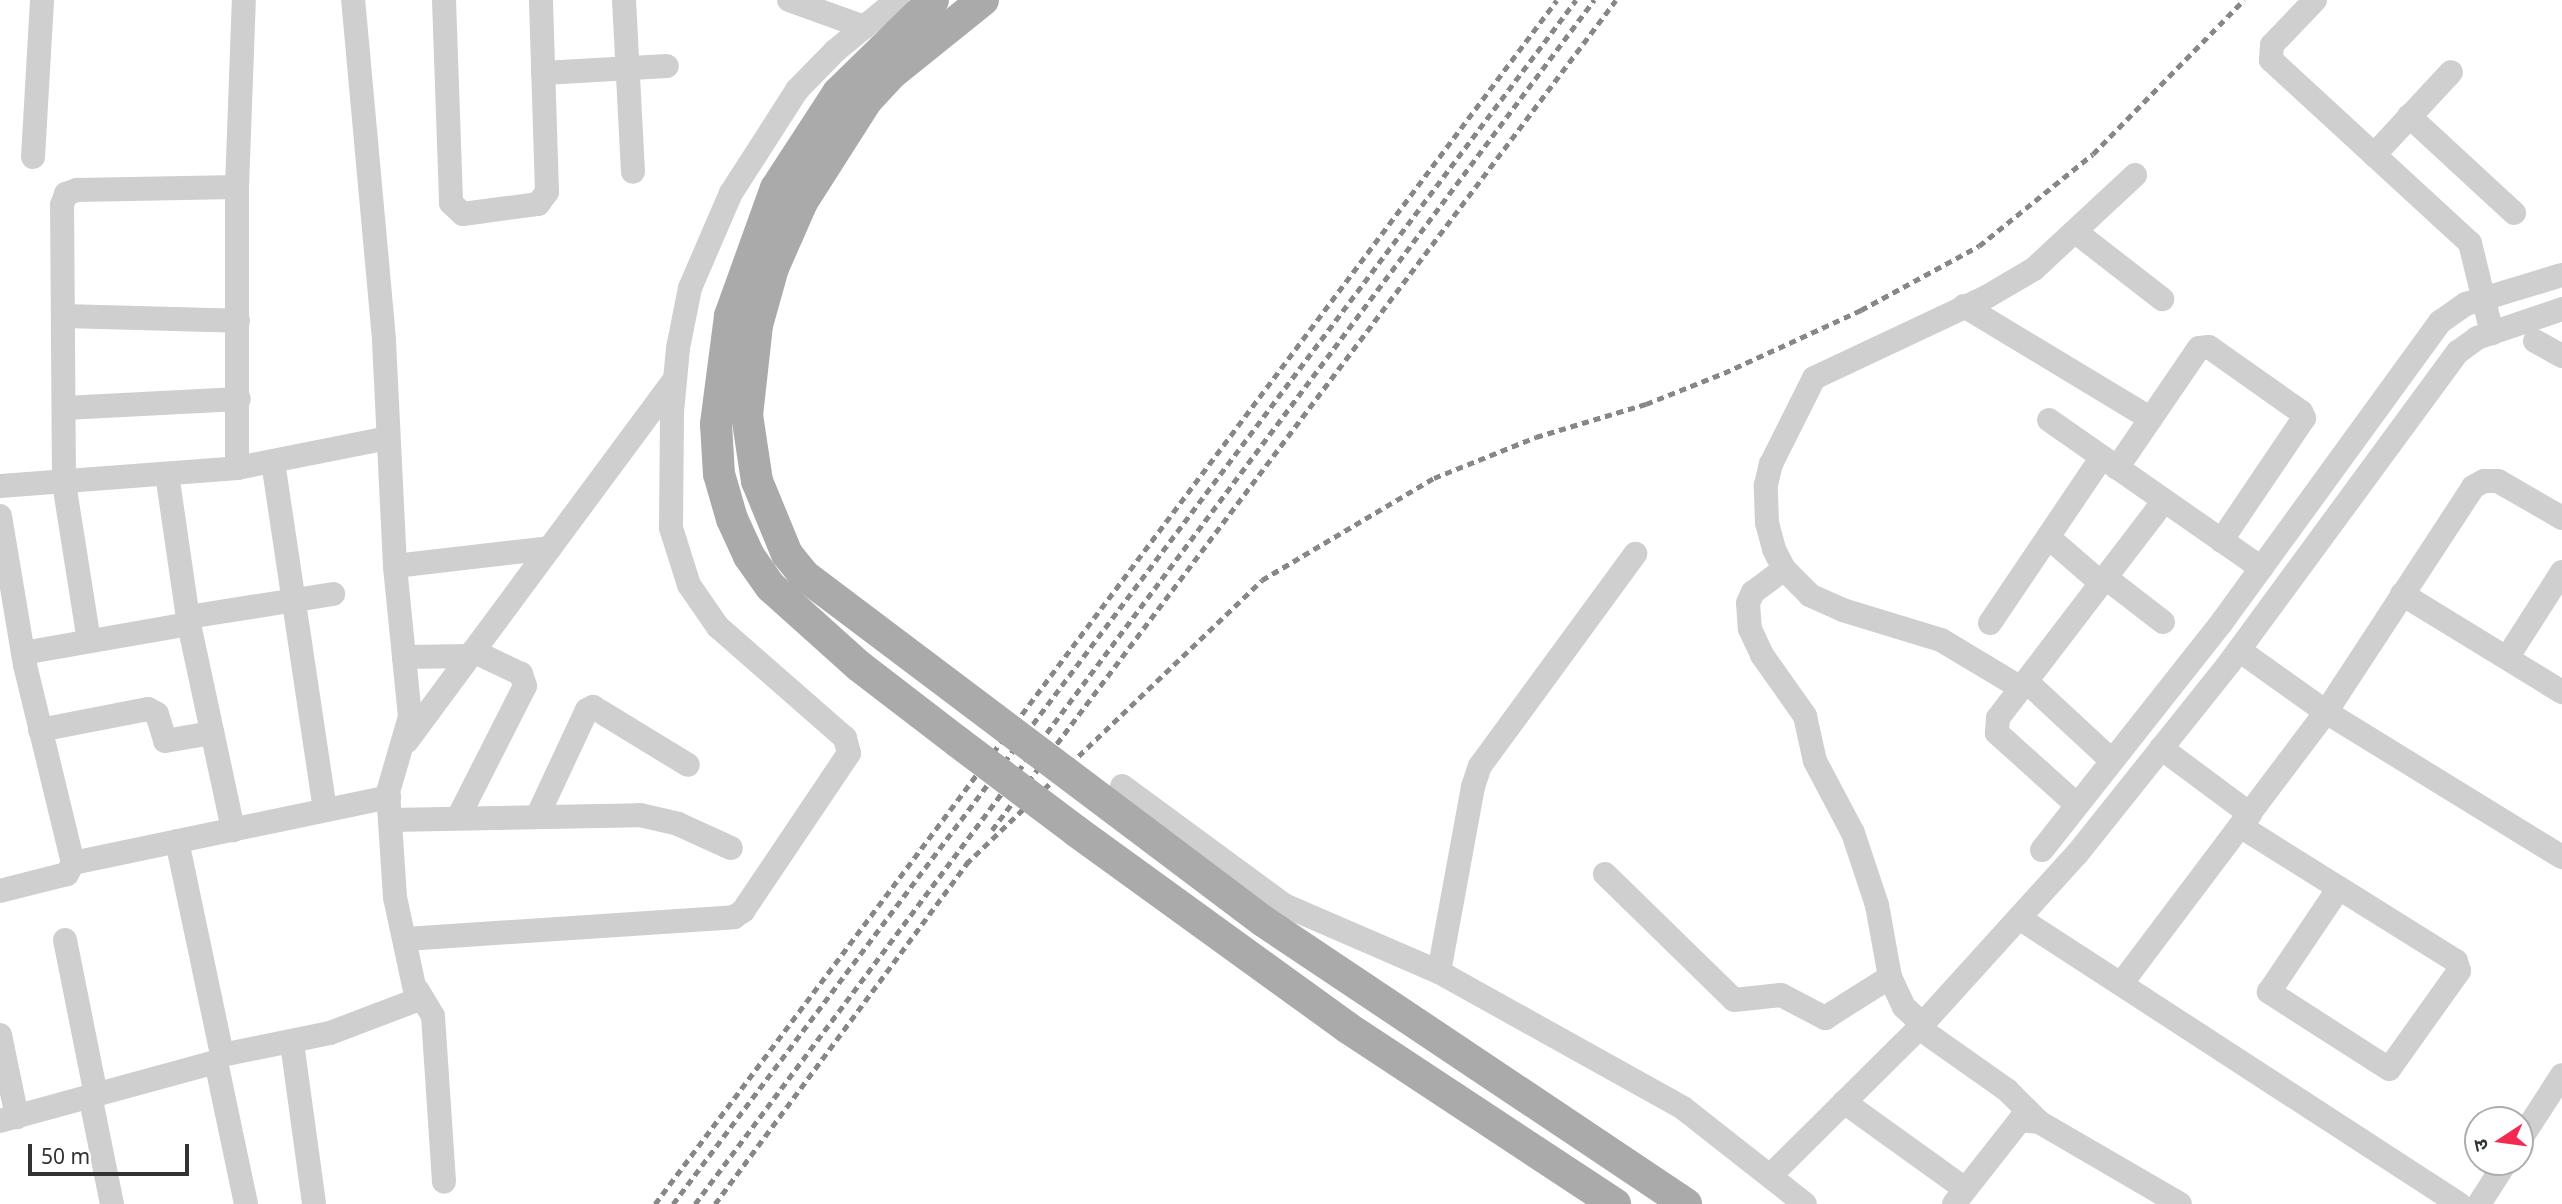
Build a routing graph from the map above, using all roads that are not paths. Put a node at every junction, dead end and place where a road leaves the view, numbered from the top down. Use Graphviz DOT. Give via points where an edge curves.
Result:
graph roads {
  1 [pos="42,0"];
  2 [pos="244,0"];
  3 [pos="353,0"];
  4 [pos="444,0"];
  5 [pos="541,0"];
  6 [pos="624,0"];
  7 [pos="789,0"];
  8 [pos="897,0"];
  9 [pos="933,0"];
  10 [pos="983,0"];
  11 [pos="2315,0"];
  12 [pos="864,27"];
  13 [pos="667,66"];
  14 [pos="628,69"];
  15 [pos="2451,72"];
  16 [pos="543,73"];
  17 [pos="2409,116"];
  18 [pos="2374,155"];
  19 [pos="33,157"];
  20 [pos="634,172"];
  21 [pos="2135,175"];
  22 [pos="237,187"];
  23 [pos="789,195"];
  24 [pos="2514,212"];
  25 [pos="2077,233"];
  26 [pos="2562,275"];
  27 [pos="2162,299"];
  28 [pos="1964,306"];
  29 [pos="2562,309"];
  30 [pos="64,316"];
  31 [pos="2488,316"];
  32 [pos="238,321"];
  33 [pos="2535,341"];
  34 [pos="2562,356"];
  35 [pos="675,378"];
  36 [pos="239,399"];
  37 [pos="65,408"];
  38 [pos="2151,419"];
  39 [pos="2049,420"];
  40 [pos="388,438"];
  41 [pos="273,462"];
  42 [pos="2110,463"];
  43 [pos="237,468"];
  44 [pos="167,474"];
  45 [pos="64,483"];
  46 [pos="0,486"];
  47 [pos="2164,501"];
  48 [pos="0,516"];
  49 [pos="2562,518"];
  50 [pos="2048,537"];
  51 [pos="2,540"];
  52 [pos="2221,541"];
  53 [pos="550,548"];
  54 [pos="1635,554"];
  55 [pos="395,566"];
  56 [pos="2261,568"];
  57 [pos="1784,569"];
  58 [pos="2562,572"];
  59 [pos="2103,580"];
  60 [pos="2402,593"];
  61 [pos="333,594"];
  62 [pos="291,600"];
  63 [pos="188,620"];
  64 [pos="2163,622"];
  65 [pos="1990,623"];
  66 [pos="89,641"];
  67 [pos="2222,653"];
  68 [pos="472,654"];
  69 [pos="15,657"];
  70 [pos="404,657"];
  71 [pos="2507,658"];
  72 [pos="2024,685"];
  73 [pos="2562,692"];
  74 [pos="2326,712"];
  75 [pos="40,730"];
  76 [pos="212,733"];
  77 [pos="405,744"];
  78 [pos="2161,748"];
  79 [pos="2112,761"];
  80 [pos="688,765"];
  81 [pos="1122,786"];
  82 [pos="2077,805"];
  83 [pos="390,809"];
  84 [pos="325,810"];
  85 [pos="537,817"];
  86 [pos="458,818"];
  87 [pos="2245,820"];
  88 [pos="233,830"];
  89 [pos="177,841"];
  90 [pos="731,848"];
  91 [pos="2042,850"];
  92 [pos="2562,857"];
  93 [pos="73,863"];
  94 [pos="1605,874"];
  95 [pos="2339,888"];
  96 [pos="0,891"];
  97 [pos="2019,918"];
  98 [pos="405,939"];
  99 [pos="65,940"];
  100 [pos="1439,972"];
  101 [pos="1890,976"];
  102 [pos="2121,984"];
  103 [pos="418,991"];
  104 [pos="1915,1019"];
  105 [pos="0,1035"];
  106 [pos="292,1043"];
  107 [pos="219,1058"];
  108 [pos="2558,1091"];
  109 [pos="93,1095"];
  110 [pos="1844,1102"];
  111 [pos="9,1119"];
  112 [pos="2039,1122"];
  113 [pos="2534,1122"];
  114 [pos="1771,1175"];
  115 [pos="2497,1176"];
  116 [pos="444,1182"];
  117 [pos="1959,1196"];
  118 [pos="112,1204"];
  119 [pos="247,1204"];
  120 [pos="314,1204"];
  121 [pos="1615,1204"];
  122 [pos="1686,1204"];
  123 [pos="1805,1204"];
  124 [pos="2180,1204"];
  125 [pos="2459,1204"];
  126 [pos="2479,1204"];
  1 -- 19 [label="street"];
  2 -- 22 [label="street"];
  3 -- 40 [label="street" via="384,339"];
  4 -- 16 [label="street" via="451,203 455,211 463,214 538,204 543,199"];
  5 -- 16 [label="street"];
  6 -- 14 [label="street"];
  7 -- 12 [label="street"];
  8 -- 12 [label="street"];
  9 -- 23 [label="main road" via="838,93"];
  10 -- 23 [label="main road" via="891,74"];
  11 -- 18 [label="street" via="2272,45 2271,60"];
  12 -- 35 [label="street" via="797,90 731,193 690,288"];
  13 -- 14 [label="street"];
  14 -- 16 [label="street"];
  14 -- 20 [label="street"];
  15 -- 17 [label="street"];
  17 -- 18 [label="street"];
  17 -- 24 [label="street"];
  18 -- 31 [label="street" via="2470,243"];
  21 -- 25 [label="street"];
  22 -- 30 [label="street" via="77,190 66,194 62,205"];
  22 -- 32 [label="street"];
  23 -- 121 [label="main road, bridge" via="730,316 716,424 719,474 732,519 748,556 771,587 859,666 1076,831 1348,1028"];
  23 -- 122 [label="main road, bridge" via="757,325 747,415 757,481 787,554 805,576 1263,921"];
  25 -- 27 [label="street"];
  25 -- 28 [label="street" via="2034,269"];
  26 -- 31 [label="street"];
  28 -- 38 [label="street"];
  28 -- 57 [label="street" via="1823,371 1806,389 1766,485 1767,523"];
  29 -- 31 [label="street"];
  30 -- 32 [label="street"];
  30 -- 37 [label="street"];
  31 -- 56 [label="street" via="2452,311 2440,322"];
  31 -- 67 [label="street"];
  32 -- 36 [label="street"];
  33 -- 34 [label="street"];
  35 -- 53 [label="street"];
  35 -- 98 [label="street" via="668,490 671,528 689,585 718,627 845,738 849,753 743,911 734,917"];
  36 -- 37 [label="street"];
  36 -- 43 [label="street"];
  37 -- 45 [label="street"];
  38 -- 42 [label="street"];
  38 -- 52 [label="street" via="2204,345 2301,412 2304,425"];
  39 -- 42 [label="street"];
  40 -- 41 [label="street"];
  40 -- 55 [label="street"];
  41 -- 43 [label="street"];
  41 -- 62 [label="street"];
  42 -- 47 [label="street"];
  42 -- 50 [label="street"];
  43 -- 44 [label="street"];
  44 -- 45 [label="street"];
  44 -- 63 [label="street"];
  45 -- 46 [label="street"];
  45 -- 66 [label="street"];
  47 -- 52 [label="street"];
  47 -- 59 [label="street"];
  48 -- 51 [label="street"];
  49 -- 60 [label="street" via="2498,481 2484,481 2473,487"];
  50 -- 59 [label="street"];
  50 -- 65 [label="street"];
  51 -- 69 [label="street"];
  52 -- 56 [label="street"];
  53 -- 55 [label="street"];
  53 -- 68 [label="street"];
  54 -- 100 [label="street" via="1480,766"];
  55 -- 70 [label="street"];
  56 -- 67 [label="street"];
  57 -- 72 [label="street" via="1818,599 1941,640"];
  57 -- 101 [label="street" via="1754,592 1748,603 1750,629 1762,655 1800,704 1815,761 1853,833 1877,905"];
  58 -- 71 [label="street"];
  59 -- 64 [label="street"];
  59 -- 72 [label="street"];
  60 -- 71 [label="street"];
  60 -- 74 [label="street"];
  61 -- 62 [label="street"];
  62 -- 63 [label="street"];
  62 -- 84 [label="street"];
  63 -- 66 [label="street"];
  63 -- 76 [label="street"];
  66 -- 69 [label="street"];
  67 -- 74 [label="street"];
  67 -- 78 [label="street"];
  67 -- 79 [label="street"];
  68 -- 70 [label="street"];
  68 -- 77 [label="street"];
  68 -- 86 [label="street" via="521,674 526,686"];
  69 -- 75 [label="street"];
  70 -- 77 [label="street" via="410,717"];
  71 -- 73 [label="street"];
  72 -- 79 [label="street"];
  72 -- 82 [label="street" via="1998,718 1997,733"];
  74 -- 87 [label="street"];
  74 -- 92 [label="street"];
  75 -- 76 [label="street" via="148,709 157,713 165,741"];
  75 -- 93 [label="street"];
  76 -- 88 [label="street"];
  77 -- 83 [label="street"];
  78 -- 87 [label="street"];
  78 -- 97 [label="street"];
  79 -- 82 [label="street"];
  80 -- 85 [label="street" via="593,707 587,710"];
  81 -- 100 [label="street" via="1284,905"];
  82 -- 91 [label="street"];
  83 -- 84 [label="street"];
  83 -- 86 [label="street"];
  83 -- 98 [label="street" via="396,897"];
  84 -- 88 [label="street"];
  85 -- 86 [label="street"];
  85 -- 90 [label="street" via="660,818"];
  87 -- 95 [label="street"];
  87 -- 102 [label="street"];
  88 -- 89 [label="street"];
  89 -- 93 [label="street"];
  89 -- 107 [label="street"];
  93 -- 96 [label="street" via="67,874"];
  94 -- 101 [label="street" via="1734,1000 1781,995 1825,1018"];
  95 -- 95 [label="street" via="2459,966 2389,1069 2269,992"];
  97 -- 102 [label="street"];
  97 -- 104 [label="street"];
  98 -- 103 [label="street"];
  99 -- 109 [label="street"];
  100 -- 114 [label="street" via="1683,1108"];
  101 -- 104 [label="street"];
  102 -- 125 [label="street"];
  103 -- 106 [label="street" via="413,1005"];
  103 -- 116 [label="street" via="433,1017"];
  104 -- 110 [label="street"];
  104 -- 112 [label="street" via="2007,1090"];
  105 -- 111 [label="street"];
  106 -- 107 [label="street"];
  106 -- 120 [label="street"];
  107 -- 109 [label="street"];
  107 -- 119 [label="street"];
  108 -- 113 [label="street"];
  109 -- 111 [label="street"];
  109 -- 118 [label="street"];
  110 -- 114 [label="street"];
  110 -- 117 [label="street"];
  112 -- 117 [label="street" via="2020,1119"];
  112 -- 124 [label="street"];
  114 -- 123 [label="street"];
  115 -- 126 [label="street"];
}
